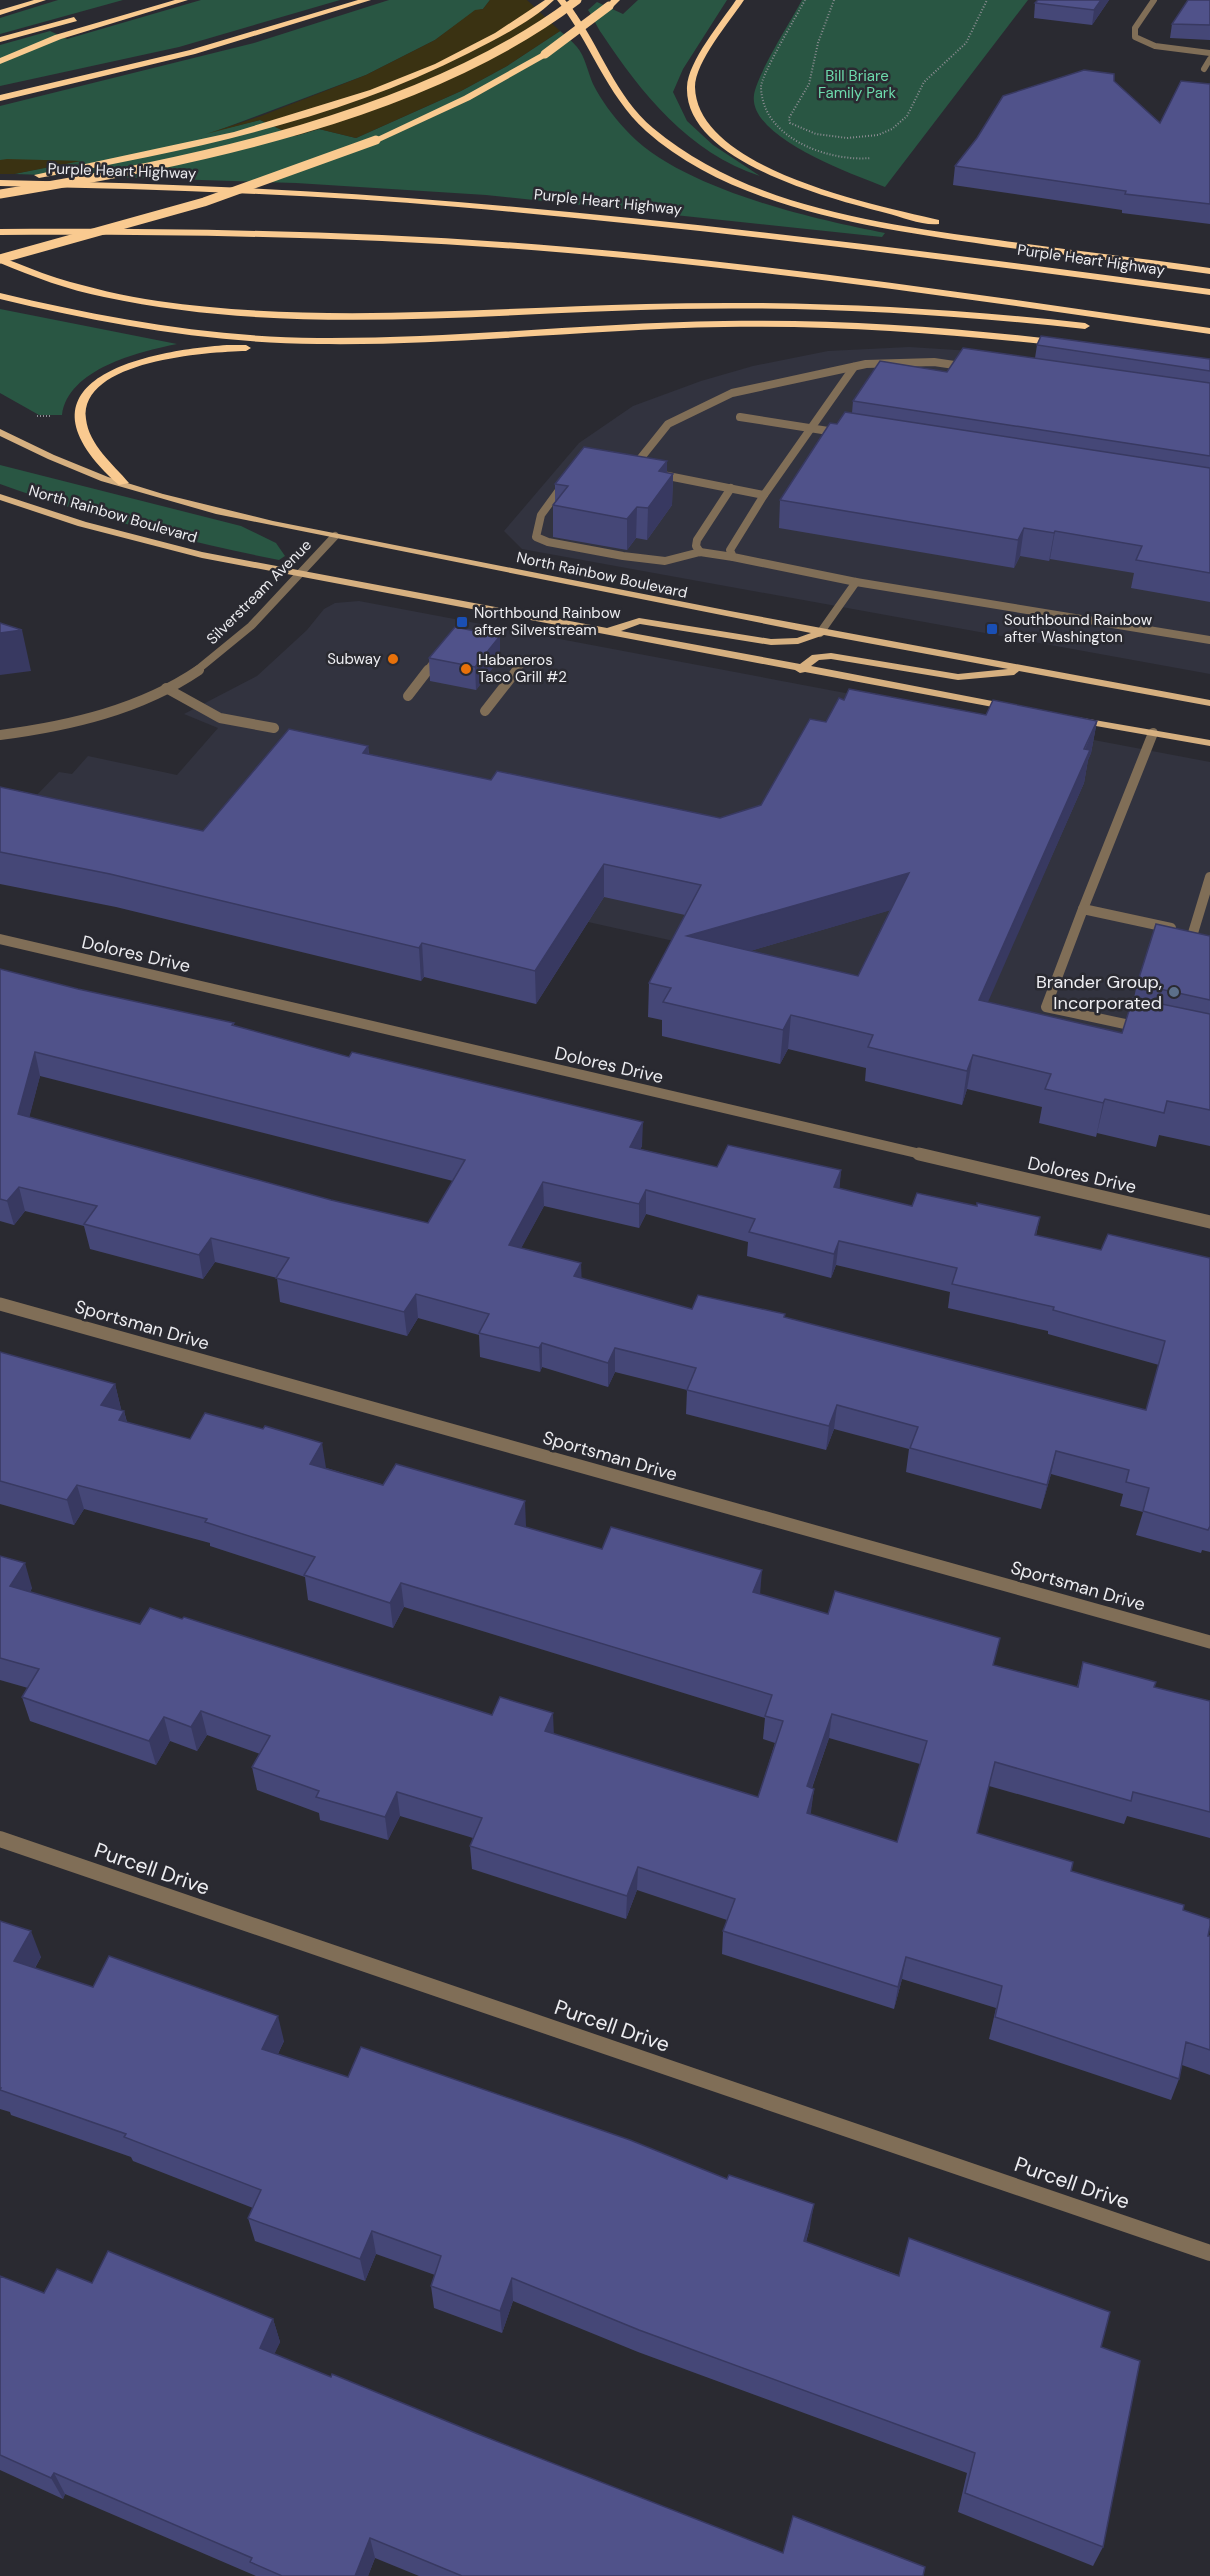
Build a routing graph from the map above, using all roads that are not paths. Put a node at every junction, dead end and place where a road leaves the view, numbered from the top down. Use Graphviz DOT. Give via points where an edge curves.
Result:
graph roads {
  1 [pos="42,0"];
  2 [pos="184,0"];
  3 [pos="367,0"];
  4 [pos="550,0"];
  5 [pos="561,0"];
  6 [pos="577,0"];
  7 [pos="616,0"];
  8 [pos="740,0"];
  9 [pos="1154,0"];
  10 [pos="0,13"];
  11 [pos="89,15"];
  12 [pos="0,40"];
  13 [pos="1210,53"];
  14 [pos="1210,58"];
  15 [pos="0,61"];
  16 [pos="1204,69"];
  17 [pos="0,98"];
  18 [pos="0,183"];
  19 [pos="0,195"];
  20 [pos="0,232"];
  21 [pos="3,261"];
  22 [pos="1180,267"];
  23 [pos="1210,271"];
  24 [pos="1210,292"];
  25 [pos="0,296"];
  26 [pos="1146,322"];
  27 [pos="1210,331"];
  28 [pos="481,335"];
  29 [pos="1070,345"];
  30 [pos="854,367"];
  31 [pos="980,369"];
  32 [pos="740,417"];
  33 [pos="811,428"];
  34 [pos="0,432"];
  35 [pos="846,433"];
  36 [pos="642,471"];
  37 [pos="653,473"];
  38 [pos="570,476"];
  39 [pos="123,483"];
  40 [pos="731,488"];
  41 [pos="764,495"];
  42 [pos="0,497"];
  43 [pos="335,536"];
  44 [pos="700,552"];
  45 [pos="733,557"];
  46 [pos="299,574"];
  47 [pos="856,582"];
  48 [pos="606,633"];
  49 [pos="820,633"];
  50 [pos="1210,640"];
  51 [pos="444,650"];
  52 [pos="520,665"];
  53 [pos="800,670"];
  54 [pos="1032,670"];
  55 [pos="166,688"];
  56 [pos="408,696"];
  57 [pos="1210,703"];
  58 [pos="1025,710"];
  59 [pos="485,711"];
  60 [pos="1060,716"];
  61 [pos="274,728"];
  62 [pos="1153,733"];
  63 [pos="0,735"];
  64 [pos="1210,743"];
  65 [pos="1210,877"];
  66 [pos="1083,909"];
  67 [pos="0,939"];
  68 [pos="1152,1030"];
  69 [pos="1210,1222"];
  70 [pos="0,1304"];
  71 [pos="1210,1642"];
  72 [pos="0,1839"];
  73 [pos="1210,2253"];
  1 -- 10 [label="highway"];
  2 -- 15 [label="highway" via="58,37"];
  3 -- 17 [label="highway" via="192,52"];
  4 -- 18 [label="highway" via="501,33 461,53 340,102 196,144"];
  5 -- 22 [label="highway" via="576,17 621,95 643,123 678,151 728,177 809,206 887,225"];
  6 -- 19 [label="highway, bridge" via="529,34 471,65 348,113 196,156"];
  7 -- 21 [label="highway, bridge" via="545,54 456,104 376,140 204,202"];
  8 -- 22 [label="highway" via="699,66 691,95 704,125 740,156 798,184 893,212 995,235"];
  9 -- 13 [label="street" via="1133,33 1139,41"];
  11 -- 12 [label="highway"];
  14 -- 16 [label="street"];
  18 -- 24 [label="highway, Purple Heart Highway" via="318,194 559,212 856,244"];
  20 -- 26 [label="highway" via="254,233 519,246 771,271"];
  21 -- 26 [label="highway" via="104,294 260,315 800,305 946,312 1100,327"];
  22 -- 23 [label="highway"];
  25 -- 28 [label="highway" via="117,321 229,336 361,341"];
  26 -- 27 [label="highway"];
  28 -- 29 [label="highway" via="674,325 791,324 946,331"];
  28 -- 39 [label="highway" via="351,349 207,348 168,354 130,366 94,387 83,401 80,413 97,455"];
  30 -- 31 [label="street" via="934,362"];
  30 -- 33 [label="street"];
  30 -- 36 [label="street" via="732,393 668,424 627,468"];
  32 -- 33 [label="street"];
  33 -- 35 [label="street"];
  33 -- 41 [label="street"];
  34 -- 39 [label="main road, North Rainbow Boulevard" via="47,455"];
  37 -- 40 [label="street"];
  38 -- 44 [label="street" via="540,515 536,537 665,561"];
  39 -- 43 [label="main road, North Rainbow Boulevard" via="224,512"];
  40 -- 41 [label="street"];
  40 -- 44 [label="street" via="697,540"];
  41 -- 45 [label="street" via="730,550"];
  42 -- 46 [label="main road, North Rainbow Boulevard" via="148,543"];
  43 -- 46 [label="street, Silverstream Avenue"];
  43 -- 49 [label="main road, North Rainbow Boulevard"];
  44 -- 45 [label="street"];
  45 -- 47 [label="street"];
  46 -- 48 [label="main road, North Rainbow Boulevard"];
  46 -- 55 [label="street, Silverstream Avenue" via="221,653"];
  47 -- 49 [label="street"];
  47 -- 50 [label="street"];
  48 -- 49 [label="main road" via="639,621 771,642 798,641"];
  48 -- 53 [label="main road, North Rainbow Boulevard"];
  49 -- 54 [label="main road, North Rainbow Boulevard"];
  51 -- 56 [label="street"];
  52 -- 59 [label="street"];
  53 -- 54 [label="main road" via="816,657 831,656 958,677"];
  53 -- 58 [label="main road, North Rainbow Boulevard"];
  54 -- 57 [label="main road, North Rainbow Boulevard"];
  55 -- 61 [label="street" via="220,718"];
  55 -- 63 [label="street, Silverstream Avenue" via="88,720"];
  60 -- 62 [label="main road"];
  62 -- 64 [label="main road"];
  62 -- 66 [label="street"];
  65 -- 66 [label="street" via="1197,933"];
  66 -- 68 [label="street" via="1046,1007"];
  67 -- 69 [label="street, Dolores Drive"];
  70 -- 71 [label="street, Sportsman Drive"];
  72 -- 73 [label="street, Purcell Drive"];
}
